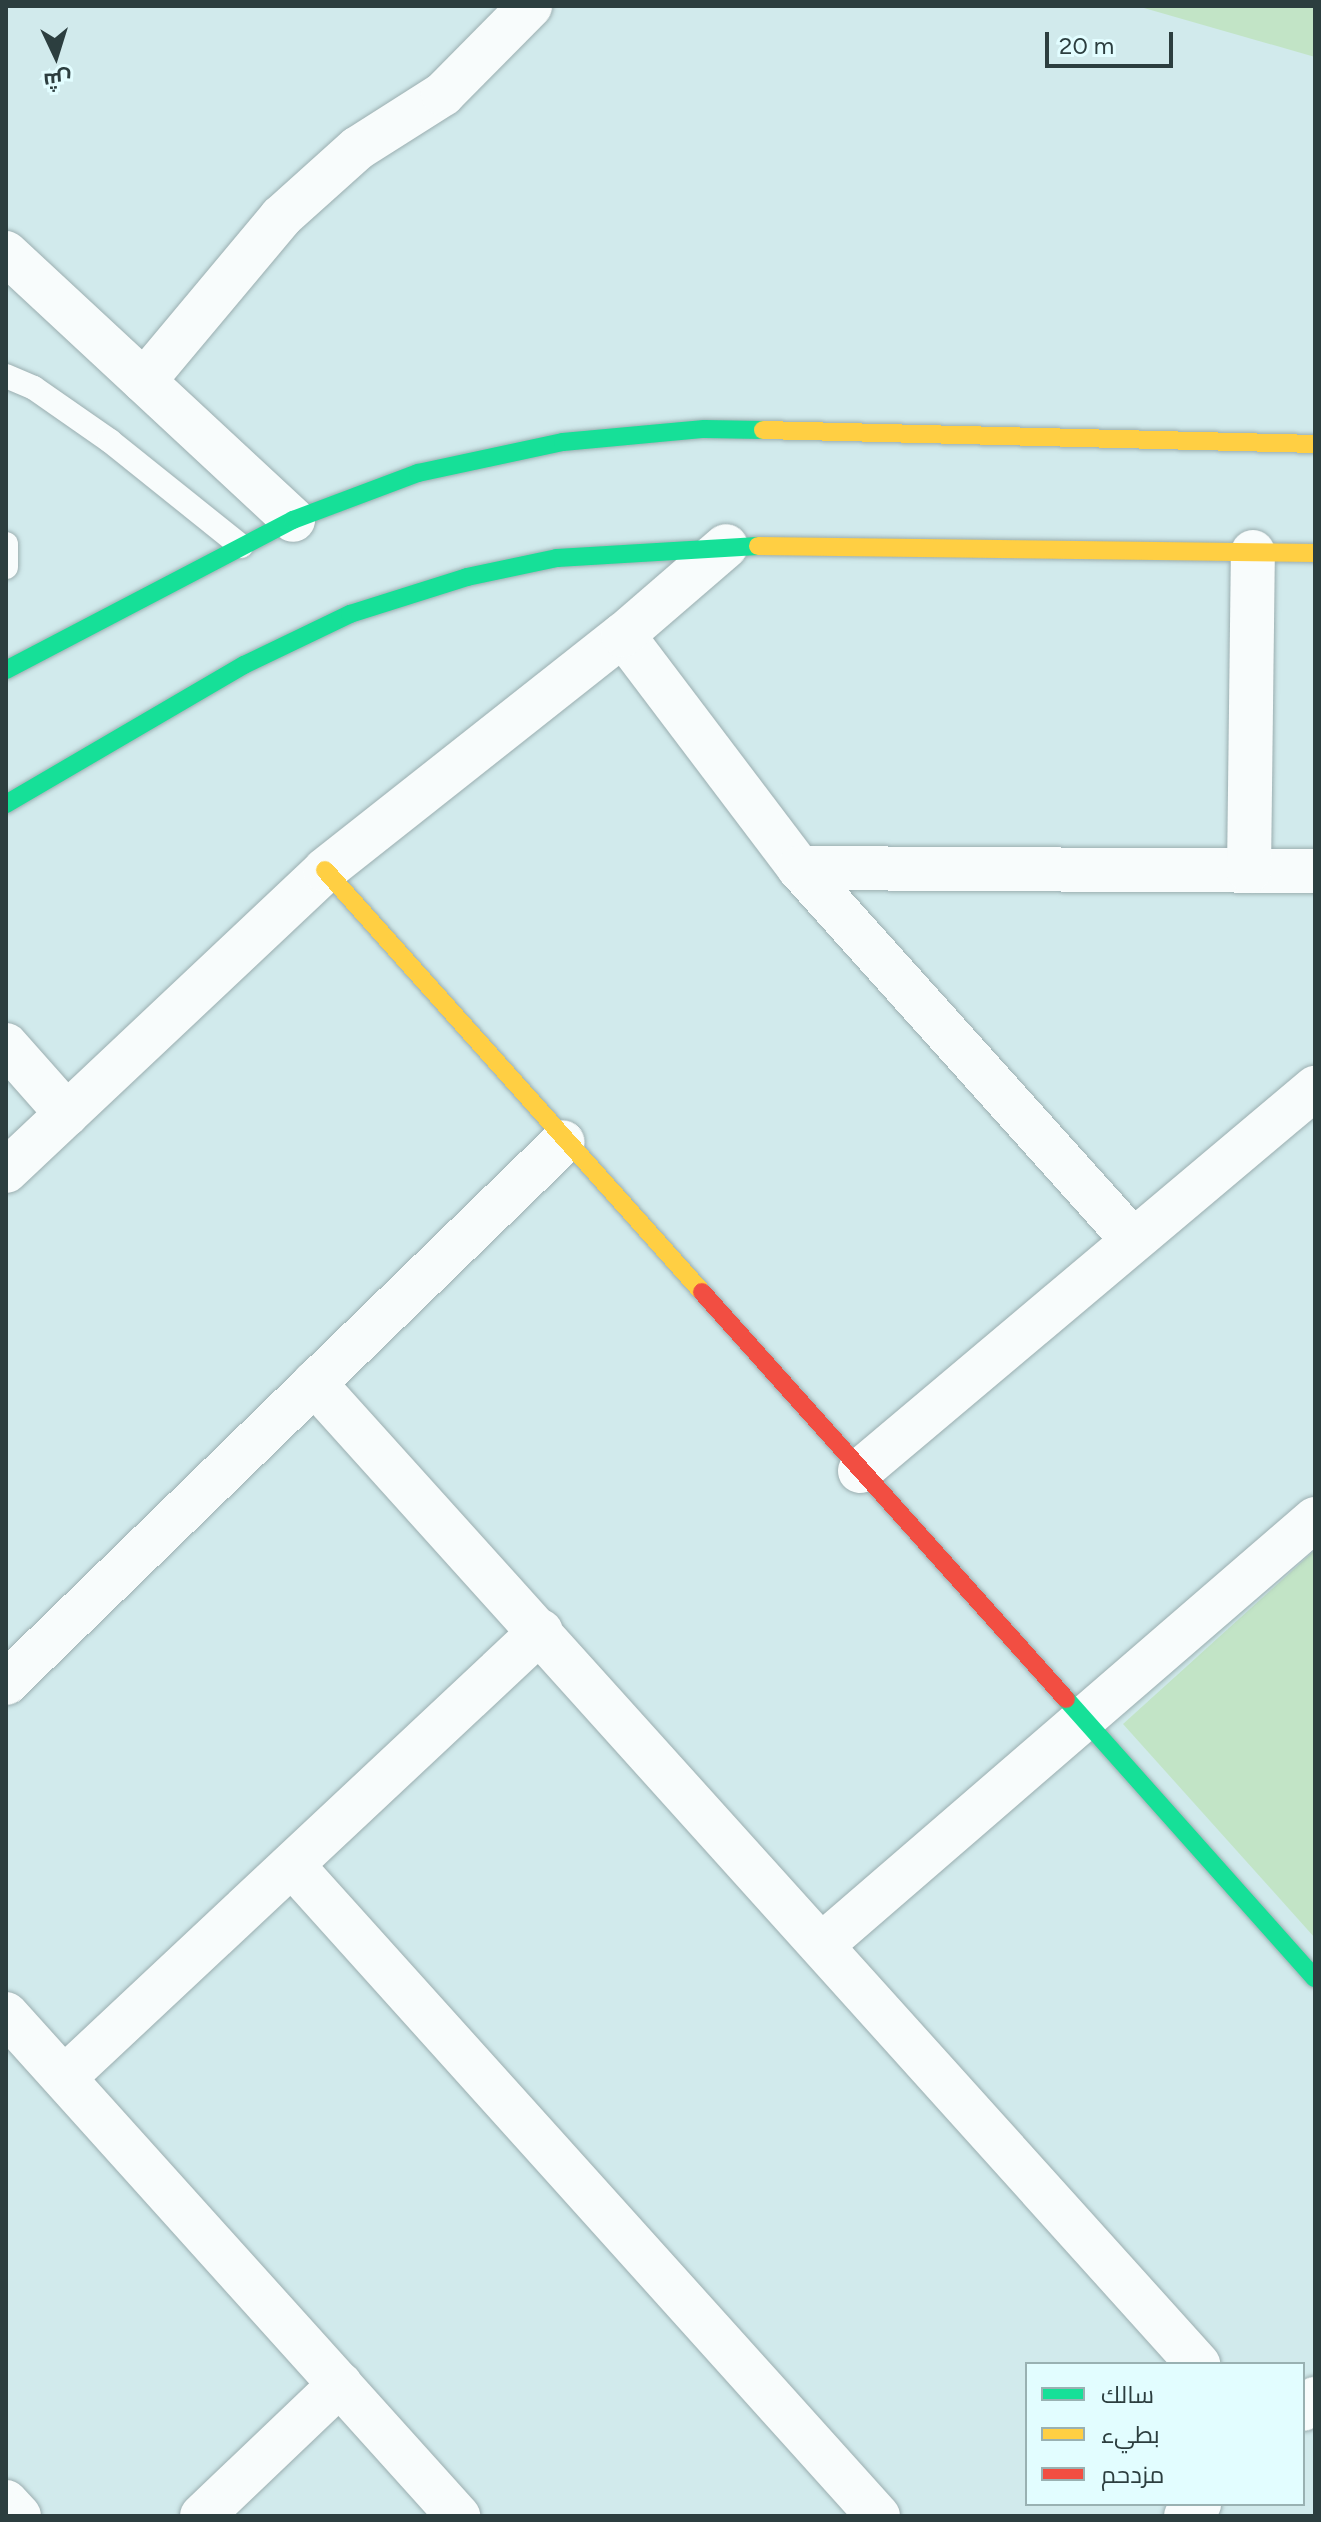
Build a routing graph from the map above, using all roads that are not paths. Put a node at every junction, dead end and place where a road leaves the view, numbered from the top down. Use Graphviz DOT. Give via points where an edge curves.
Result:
graph roads {
  1 [pos="530,6"];
  2 [pos="6,253"];
  3 [pos="6,376"];
  4 [pos="144,381"];
  5 [pos="1315,444"];
  6 [pos="293,520"];
  7 [pos="6,544"];
  8 [pos="241,546"];
  9 [pos="726,546"];
  10 [pos="1253,552"];
  11 [pos="1315,553"];
  12 [pos="6,567"];
  13 [pos="623,635"];
  14 [pos="6,670"];
  15 [pos="6,804"];
  16 [pos="799,868"];
  17 [pos="325,870"];
  18 [pos="1249,871"];
  19 [pos="1315,871"];
  20 [pos="6,1045"];
  21 [pos="1315,1088"];
  22 [pos="67,1114"];
  23 [pos="563,1142"];
  24 [pos="6,1171"];
  25 [pos="1131,1238"];
  26 [pos="314,1383"];
  27 [pos="860,1471"];
  28 [pos="1315,1519"];
  29 [pos="541,1631"];
  30 [pos="6,1683"];
  31 [pos="1087,1719"];
  32 [pos="292,1865"];
  33 [pos="823,1944"];
  34 [pos="1315,1978"];
  35 [pos="6,2014"];
  36 [pos="65,2077"];
  37 [pos="1196,2362"];
  38 [pos="340,2384"];
  39 [pos="6,2502"];
  40 [pos="19,2516"];
  41 [pos="202,2516"];
  42 [pos="458,2516"];
  43 [pos="878,2516"];
  1 -- 4 [label="street" via="443,94 358,148 281,217"];
  2 -- 4 [label="street"];
  3 -- 8 [label="lane" via="34,388 110,441"];
  4 -- 6 [label="street"];
  5 -- 6 [label="street" via="704,429 563,442 418,473"];
  6 -- 8 [label="street"];
  7 -- 12 [label="lane"];
  8 -- 14 [label="street"];
  9 -- 10 [label="street"];
  9 -- 13 [label="street"];
  9 -- 15 [label="street" via="557,558 467,577 350,614 244,665"];
  10 -- 11 [label="street"];
  10 -- 18 [label="street"];
  13 -- 16 [label="street"];
  13 -- 17 [label="street"];
  16 -- 18 [label="street"];
  16 -- 25 [label="street"];
  17 -- 22 [label="street"];
  17 -- 23 [label="street"];
  18 -- 19 [label="street"];
  20 -- 22 [label="street"];
  21 -- 25 [label="street"];
  22 -- 24 [label="street"];
  23 -- 26 [label="street"];
  23 -- 27 [label="street"];
  25 -- 27 [label="street"];
  26 -- 29 [label="street"];
  26 -- 30 [label="street"];
  27 -- 31 [label="street"];
  28 -- 31 [label="street"];
  29 -- 32 [label="street"];
  29 -- 33 [label="street"];
  31 -- 33 [label="street"];
  31 -- 34 [label="street"];
  32 -- 36 [label="street"];
  32 -- 43 [label="street"];
  33 -- 37 [label="street"];
  35 -- 36 [label="street"];
  36 -- 38 [label="street"];
  38 -- 41 [label="street"];
  38 -- 42 [label="street"];
  39 -- 40 [label="street"];
}
